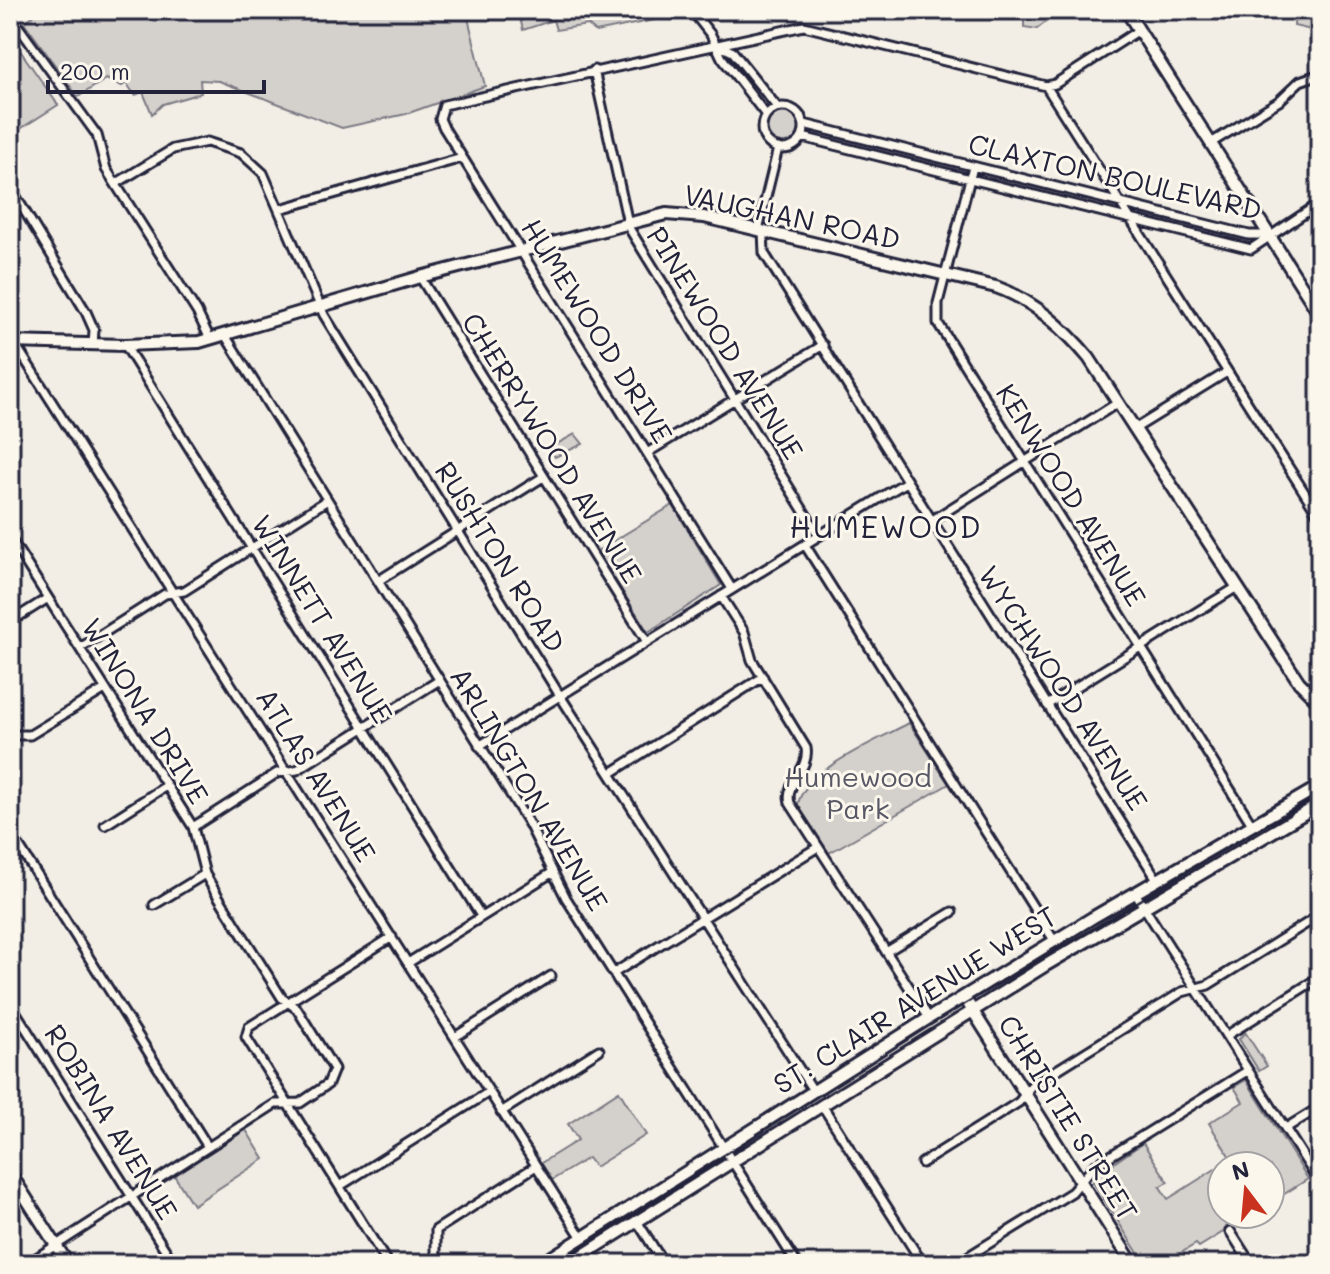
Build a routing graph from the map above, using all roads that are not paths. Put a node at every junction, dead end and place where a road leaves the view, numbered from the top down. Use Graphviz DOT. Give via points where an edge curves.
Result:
graph roads {
  1 [pos="1126,10"];
  2 [pos="693,12"];
  3 [pos="10,15"];
  4 [pos="1139,30"];
  5 [pos="716,44"];
  6 [pos="594,70"];
  7 [pos="1320,74"];
  8 [pos="1046,86"];
  9 [pos="777,107"];
  10 [pos="766,115"];
  11 [pos="804,124"];
  12 [pos="802,137"];
  13 [pos="1211,143"];
  14 [pos="778,148"];
  15 [pos="462,158"];
  16 [pos="973,167"];
  17 [pos="970,180"];
  18 [pos="117,183"];
  19 [pos="10,187"];
  20 [pos="1320,203"];
  21 [pos="1121,204"];
  22 [pos="280,209"];
  23 [pos="1132,220"];
  24 [pos="626,222"];
  25 [pos="761,230"];
  26 [pos="1269,235"];
  27 [pos="519,250"];
  28 [pos="945,276"];
  29 [pos="420,277"];
  30 [pos="321,305"];
  31 [pos="1320,315"];
  32 [pos="225,335"];
  33 [pos="210,339"];
  34 [pos="12,340"];
  35 [pos="93,345"];
  36 [pos="125,345"];
  37 [pos="823,345"];
  38 [pos="1227,372"];
  39 [pos="733,401"];
  40 [pos="1119,402"];
  41 [pos="1136,428"];
  42 [pos="647,453"];
  43 [pos="1024,462"];
  44 [pos="543,477"];
  45 [pos="906,482"];
  46 [pos="326,501"];
  47 [pos="1320,517"];
  48 [pos="931,521"];
  49 [pos="457,529"];
  50 [pos="819,536"];
  51 [pos="10,538"];
  52 [pos="805,545"];
  53 [pos="251,548"];
  54 [pos="378,581"];
  55 [pos="1237,587"];
  56 [pos="732,589"];
  57 [pos="175,592"];
  58 [pos="721,596"];
  59 [pos="48,598"];
  60 [pos="10,622"];
  61 [pos="647,642"];
  62 [pos="1141,647"];
  63 [pos="80,648"];
  64 [pos="763,677"];
  65 [pos="438,681"];
  66 [pos="105,689"];
  67 [pos="560,696"];
  68 [pos="1320,703"];
  69 [pos="1047,705"];
  70 [pos="363,729"];
  71 [pos="10,735"];
  72 [pos="479,746"];
  73 [pos="287,771"];
  74 [pos="611,773"];
  75 [pos="166,786"];
  76 [pos="1320,786"];
  77 [pos="1320,804"];
  78 [pos="105,825"];
  79 [pos="1253,826"];
  80 [pos="193,827"];
  81 [pos="10,832"];
  82 [pos="818,847"];
  83 [pos="553,872"];
  84 [pos="205,874"];
  85 [pos="1158,881"];
  86 [pos="1135,893"];
  87 [pos="154,905"];
  88 [pos="1145,908"];
  89 [pos="952,912"];
  90 [pos="1320,915"];
  91 [pos="481,916"];
  92 [pos="702,919"];
  93 [pos="392,937"];
  94 [pos="1055,942"];
  95 [pos="886,952"];
  96 [pos="408,963"];
  97 [pos="614,973"];
  98 [pos="551,976"];
  99 [pos="1320,977"];
  100 [pos="1196,989"];
  101 [pos="964,997"];
  102 [pos="288,1002"];
  103 [pos="10,1003"];
  104 [pos="972,1012"];
  105 [pos="929,1018"];
  106 [pos="1226,1036"];
  107 [pos="455,1037"];
  108 [pos="599,1050"];
  109 [pos="1247,1071"];
  110 [pos="489,1092"];
  111 [pos="814,1092"];
  112 [pos="1024,1094"];
  113 [pos="287,1103"];
  114 [pos="822,1105"];
  115 [pos="1320,1107"];
  116 [pos="501,1112"];
  117 [pos="1286,1128"];
  118 [pos="208,1147"];
  119 [pos="723,1148"];
  120 [pos="732,1162"];
  121 [pos="922,1163"];
  122 [pos="536,1166"];
  123 [pos="10,1173"];
  124 [pos="1081,1183"];
  125 [pos="1320,1183"];
  126 [pos="340,1186"];
  127 [pos="131,1196"];
  128 [pos="637,1221"];
  129 [pos="1230,1231"];
  130 [pos="582,1238"];
  131 [pos="56,1245"];
  132 [pos="27,1264"];
  133 [pos="68,1264"];
  134 [pos="174,1264"];
  135 [pos="388,1264"];
  136 [pos="432,1264"];
  137 [pos="541,1264"];
  138 [pos="569,1264"];
  139 [pos="664,1264"];
  140 [pos="797,1264"];
  141 [pos="923,1264"];
  142 [pos="958,1264"];
  143 [pos="1133,1264"];
  144 [pos="1251,1264"];
  1 -- 4 [label="main road"];
  2 -- 5 [label="street"];
  3 -- 18 [label="street" via="97,135 106,169"];
  4 -- 8 [label="street"];
  4 -- 13 [label="main road"];
  5 -- 6 [label="street"];
  5 -- 8 [label="street" via="813,27"];
  5 -- 9 [label="street" via="733,52"];
  5 -- 10 [label="street"];
  6 -- 15 [label="street, HUMEWOOD DRIVE" via="444,105 440,119"];
  6 -- 24 [label="street, PINEWOOD AVENUE"];
  7 -- 13 [label="street" via="1300,81 1279,101"];
  8 -- 21 [label="street"];
  9 -- 10 [label="street"];
  9 -- 11 [label="street" via="797,112"];
  10 -- 14 [label="street" via="763,135"];
  11 -- 12 [label="street"];
  11 -- 16 [label="street, CLAXTON BOULEVARD"];
  12 -- 14 [label="street" via="792,147"];
  12 -- 17 [label="street, CLAXTON BOULEVARD"];
  13 -- 26 [label="main road"];
  14 -- 25 [label="street"];
  15 -- 22 [label="street"];
  15 -- 27 [label="street, HUMEWOOD DRIVE"];
  16 -- 17 [label="street, KENWOOD AVENUE"];
  16 -- 21 [label="street, CLAXTON BOULEVARD"];
  17 -- 23 [label="street, CLAXTON BOULEVARD"];
  17 -- 28 [label="street, KENWOOD AVENUE"];
  18 -- 22 [label="street, RUSHTON ROAD" via="173,149 207,142 241,153 253,163"];
  18 -- 33 [label="street"];
  19 -- 35 [label="street" via="86,312 94,330"];
  20 -- 26 [label="street"];
  21 -- 23 [label="street"];
  21 -- 26 [label="street, CLAXTON BOULEVARD" via="1249,235"];
  22 -- 30 [label="street, RUSHTON ROAD"];
  23 -- 26 [label="street, CLAXTON BOULEVARD" via="1251,249"];
  23 -- 38 [label="street"];
  24 -- 25 [label="main road, VAUGHAN ROAD" via="677,214"];
  24 -- 27 [label="main road, VAUGHAN ROAD"];
  24 -- 39 [label="street, PINEWOOD AVENUE"];
  25 -- 28 [label="main road, VAUGHAN ROAD"];
  25 -- 37 [label="street, WYCHWOOD AVENUE" via="764,253"];
  26 -- 31 [label="main road"];
  27 -- 29 [label="main road, VAUGHAN ROAD"];
  27 -- 42 [label="street, HUMEWOOD DRIVE"];
  28 -- 40 [label="main road, VAUGHAN ROAD" via="996,287 1032,305 1077,344"];
  28 -- 43 [label="street, KENWOOD AVENUE" via="938,323"];
  29 -- 30 [label="main road, VAUGHAN ROAD"];
  29 -- 44 [label="street, CHERRYWOOD AVENUE"];
  30 -- 32 [label="main road, VAUGHAN ROAD"];
  30 -- 49 [label="street, RUSHTON ROAD"];
  32 -- 33 [label="main road, VAUGHAN ROAD"];
  32 -- 46 [label="street, ARLINGTON AVENUE"];
  33 -- 36 [label="main road, VAUGHAN ROAD"];
  34 -- 35 [label="main road, VAUGHAN ROAD"];
  34 -- 57 [label="street, ATLAS AVENUE"];
  35 -- 36 [label="main road, VAUGHAN ROAD"];
  36 -- 53 [label="street, WINNETT AVENUE"];
  37 -- 39 [label="street"];
  37 -- 45 [label="street, WYCHWOOD AVENUE"];
  38 -- 41 [label="street"];
  38 -- 47 [label="street"];
  39 -- 42 [label="street"];
  39 -- 50 [label="street, PINEWOOD AVENUE"];
  40 -- 41 [label="main road, VAUGHAN ROAD"];
  40 -- 43 [label="street"];
  41 -- 55 [label="main road, VAUGHAN ROAD"];
  42 -- 56 [label="street, HUMEWOOD DRIVE"];
  43 -- 48 [label="street"];
  43 -- 62 [label="street, KENWOOD AVENUE"];
  44 -- 49 [label="street"];
  44 -- 61 [label="street, CHERRYWOOD AVENUE"];
  45 -- 48 [label="street, WYCHWOOD AVENUE"];
  45 -- 50 [label="street"];
  46 -- 53 [label="street"];
  46 -- 54 [label="street, ARLINGTON AVENUE"];
  48 -- 69 [label="street, WYCHWOOD AVENUE"];
  49 -- 54 [label="street"];
  49 -- 67 [label="street, RUSHTON ROAD"];
  50 -- 52 [label="street"];
  51 -- 59 [label="street, WINONA DRIVE"];
  52 -- 56 [label="street"];
  52 -- 94 [label="street"];
  53 -- 57 [label="street"];
  53 -- 70 [label="street, WINNETT AVENUE"];
  54 -- 65 [label="street, ARLINGTON AVENUE"];
  55 -- 62 [label="street"];
  55 -- 68 [label="main road, VAUGHAN ROAD" via="1299,682"];
  56 -- 58 [label="street"];
  57 -- 63 [label="street"];
  57 -- 73 [label="street, ATLAS AVENUE"];
  58 -- 61 [label="street"];
  58 -- 64 [label="street"];
  59 -- 60 [label="street"];
  59 -- 63 [label="street, WINONA DRIVE"];
  61 -- 67 [label="street"];
  62 -- 69 [label="street"];
  62 -- 79 [label="street, KENWOOD AVENUE"];
  63 -- 66 [label="street, WINONA DRIVE"];
  64 -- 74 [label="street"];
  64 -- 82 [label="street" via="806,748 806,762 788,800"];
  65 -- 70 [label="street"];
  65 -- 72 [label="street, ARLINGTON AVENUE"];
  66 -- 71 [label="street" via="30,735"];
  66 -- 75 [label="street, WINONA DRIVE"];
  67 -- 72 [label="street"];
  67 -- 74 [label="street, RUSHTON ROAD"];
  69 -- 85 [label="street, WYCHWOOD AVENUE"];
  70 -- 73 [label="street"];
  70 -- 91 [label="street, WINNETT AVENUE"];
  72 -- 83 [label="street, ARLINGTON AVENUE" via="545,850"];
  73 -- 80 [label="street"];
  73 -- 93 [label="street, ATLAS AVENUE"];
  74 -- 92 [label="street, RUSHTON ROAD"];
  75 -- 78 [label="street"];
  75 -- 80 [label="street, WINONA DRIVE"];
  76 -- 79 [label="main road, ST. CLAIR AVENUE WEST"];
  77 -- 88 [label="main road, ST. CLAIR AVENUE WEST"];
  79 -- 85 [label="main road, ST. CLAIR AVENUE WEST"];
  80 -- 84 [label="street, WINONA DRIVE"];
  81 -- 118 [label="street"];
  82 -- 92 [label="street"];
  82 -- 95 [label="street"];
  83 -- 91 [label="street"];
  83 -- 97 [label="street, ARLINGTON AVENUE"];
  84 -- 87 [label="street"];
  84 -- 102 [label="street, WINONA DRIVE"];
  85 -- 86 [label="main road, ST. CLAIR AVENUE WEST"];
  86 -- 88 [label="street"];
  86 -- 94 [label="main road, ST. CLAIR AVENUE WEST"];
  88 -- 100 [label="street"];
  88 -- 104 [label="main road, ST. CLAIR AVENUE WEST"];
  89 -- 95 [label="street"];
  90 -- 100 [label="street"];
  91 -- 96 [label="street"];
  92 -- 97 [label="street"];
  92 -- 111 [label="street, RUSHTON ROAD"];
  93 -- 96 [label="street, ATLAS AVENUE"];
  93 -- 102 [label="street"];
  94 -- 101 [label="main road, ST. CLAIR AVENUE WEST"];
  95 -- 105 [label="street"];
  96 -- 107 [label="street, ATLAS AVENUE"];
  97 -- 119 [label="street, ARLINGTON AVENUE"];
  98 -- 107 [label="street"];
  99 -- 106 [label="street"];
  100 -- 106 [label="street"];
  100 -- 112 [label="street" via="1182,992"];
  101 -- 104 [label="main road, CHRISTIE STREET"];
  101 -- 105 [label="main road, ST. CLAIR AVENUE WEST"];
  102 -- 113 [label="street" via="249,1027 246,1037"];
  102 -- 113 [label="street, WINONA DRIVE" via="334,1073 328,1084 300,1103"];
  103 -- 127 [label="street, ROBINA AVENUE"];
  104 -- 112 [label="main road, CHRISTIE STREET"];
  104 -- 114 [label="main road, ST. CLAIR AVENUE WEST"];
  105 -- 111 [label="main road, ST. CLAIR AVENUE WEST"];
  106 -- 109 [label="street"];
  107 -- 110 [label="street, ATLAS AVENUE"];
  108 -- 116 [label="street"];
  109 -- 117 [label="street"];
  109 -- 124 [label="street" via="1094,1166"];
  110 -- 116 [label="street, ATLAS AVENUE"];
  110 -- 126 [label="street"];
  111 -- 119 [label="main road, ST. CLAIR AVENUE WEST"];
  112 -- 121 [label="street"];
  112 -- 124 [label="main road, CHRISTIE STREET"];
  113 -- 118 [label="street" via="275,1104"];
  113 -- 126 [label="street"];
  114 -- 120 [label="main road, ST. CLAIR AVENUE WEST"];
  114 -- 141 [label="street"];
  115 -- 117 [label="street"];
  116 -- 122 [label="street, ATLAS AVENUE"];
  117 -- 125 [label="street"];
  118 -- 127 [label="street"];
  119 -- 120 [label="street, ARLINGTON AVENUE"];
  119 -- 130 [label="main road, ST. CLAIR AVENUE WEST"];
  120 -- 128 [label="main road, ST. CLAIR AVENUE WEST"];
  120 -- 140 [label="street, ARLINGTON AVENUE"];
  122 -- 130 [label="street, ATLAS AVENUE"];
  122 -- 136 [label="street" via="437,1228"];
  123 -- 131 [label="main road"];
  124 -- 142 [label="street"];
  124 -- 143 [label="main road, CHRISTIE STREET"];
  126 -- 135 [label="street"];
  127 -- 131 [label="street"];
  127 -- 134 [label="street, ROBINA AVENUE"];
  128 -- 138 [label="main road, ST. CLAIR AVENUE WEST"];
  128 -- 139 [label="street"];
  129 -- 144 [label="street"];
  130 -- 137 [label="main road, ST. CLAIR AVENUE WEST"];
  131 -- 132 [label="street"];
  131 -- 133 [label="main road"];
}
